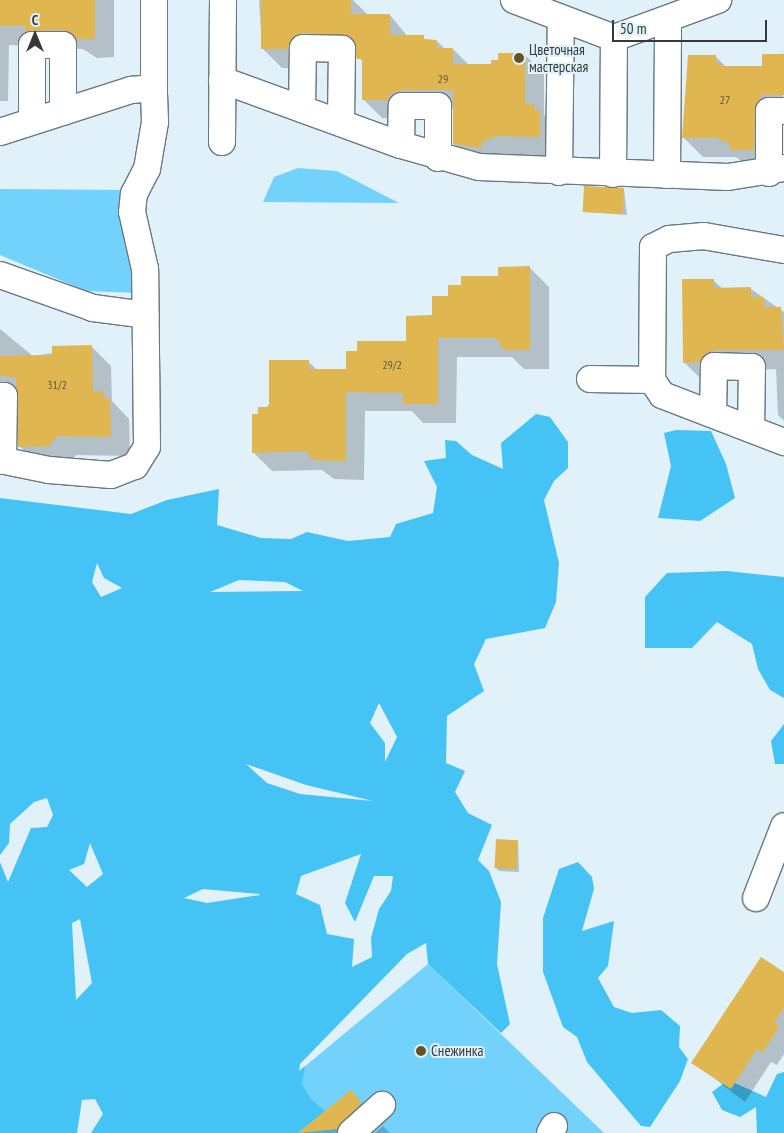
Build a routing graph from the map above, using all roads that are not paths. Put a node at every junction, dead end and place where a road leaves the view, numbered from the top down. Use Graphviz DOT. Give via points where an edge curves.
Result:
graph roads {
  1 [pos="154,0"];
  2 [pos="223,0"];
  3 [pos="514,0"];
  4 [pos="718,0"];
  5 [pos="561,19"];
  6 [pos="668,19"];
  7 [pos="614,38"];
  8 [pos="222,80"];
  9 [pos="154,88"];
  10 [pos="302,109"];
  11 [pos="784,111"];
  12 [pos="63,112"];
  13 [pos="32,121"];
  14 [pos="341,123"];
  15 [pos="0,132"];
  16 [pos="222,142"];
  17 [pos="401,145"];
  18 [pos="438,158"];
  19 [pos="776,171"];
  20 [pos="559,172"];
  21 [pos="613,174"];
  22 [pos="667,175"];
  23 [pos="784,250"];
  24 [pos="0,275"];
  25 [pos="146,315"];
  26 [pos="590,379"];
  27 [pos="652,380"];
  28 [pos="0,396"];
  29 [pos="713,414"];
  30 [pos="750,429"];
  31 [pos="784,442"];
  32 [pos="1,460"];
  33 [pos="784,826"];
  34 [pos="756,898"];
  35 [pos="382,1105"];
  36 [pos="352,1133"];
  1 -- 9 [label="lane"];
  2 -- 8 [label="lane"];
  3 -- 5 [label="lane"];
  4 -- 6 [label="lane"];
  5 -- 7 [label="lane"];
  5 -- 20 [label="lane"];
  6 -- 7 [label="lane"];
  6 -- 22 [label="lane"];
  7 -- 21 [label="lane"];
  8 -- 10 [label="lane"];
  8 -- 16 [label="lane"];
  9 -- 12 [label="lane" via="131,90"];
  9 -- 25 [label="lane" via="155,122 147,168 134,194 132,212 145,270"];
  10 -- 14 [label="lane"];
  10 -- 14 [label="lane" via="303,48 342,49"];
  11 -- 19 [label="lane" via="769,111"];
  12 -- 13 [label="lane"];
  12 -- 13 [label="lane" via="63,46 32,46"];
  13 -- 15 [label="lane"];
  14 -- 17 [label="lane"];
  17 -- 18 [label="lane"];
  17 -- 18 [label="lane" via="402,106 438,106"];
  18 -- 20 [label="lane" via="479,167"];
  19 -- 22 [label="lane" via="728,178"];
  20 -- 21 [label="lane"];
  21 -- 22 [label="lane"];
  23 -- 27 [label="lane" via="704,236 669,239 653,247"];
  24 -- 25 [label="lane" via="93,308"];
  25 -- 32 [label="lane" via="147,447 135,466 111,475 49,470"];
  26 -- 27 [label="lane"];
  27 -- 29 [label="lane" via="662,395"];
  28 -- 32 [label="lane" via="4,396"];
  29 -- 30 [label="lane"];
  29 -- 30 [label="lane" via="714,366 752,367"];
  30 -- 31 [label="lane"];
  33 -- 34 [label="lane"];
  35 -- 36 [label="lane"];
}
